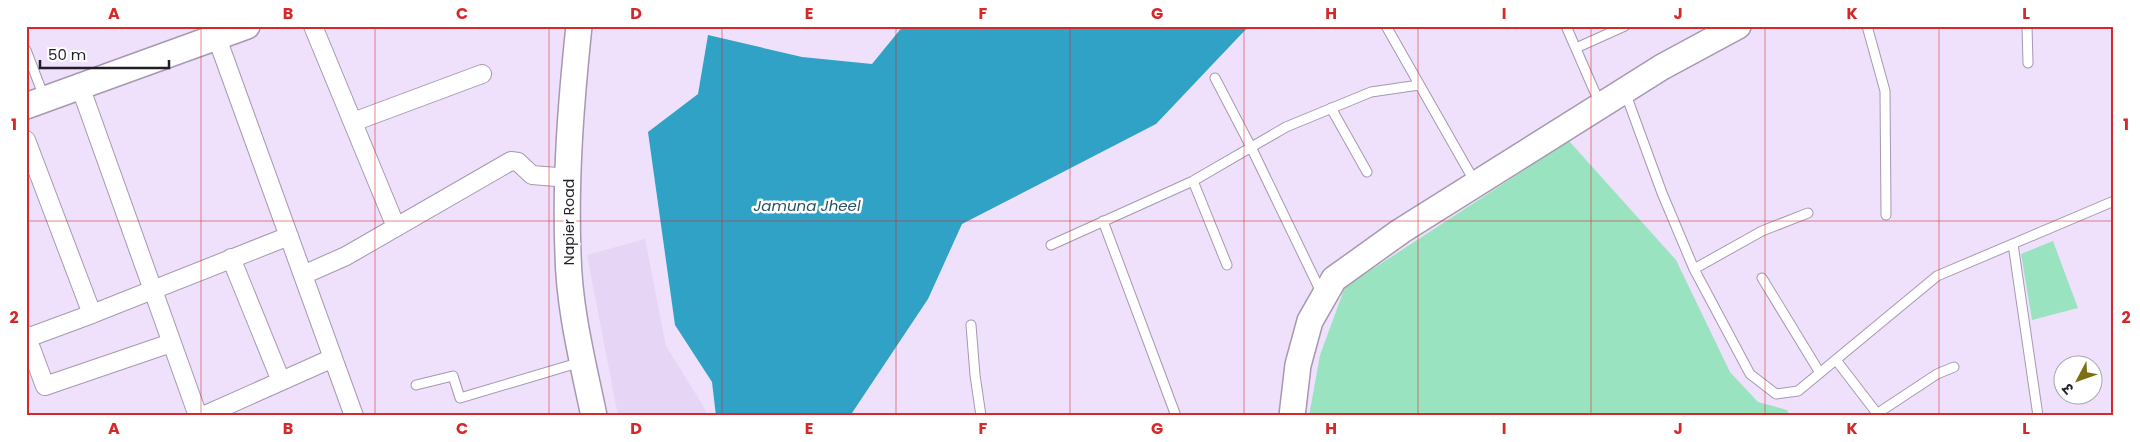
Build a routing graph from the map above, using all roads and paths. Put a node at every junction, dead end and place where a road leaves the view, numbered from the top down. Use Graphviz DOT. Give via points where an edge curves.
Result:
graph roads {
  1 [pos="247,26"];
  2 [pos="313,26"];
  3 [pos="567,26"];
  4 [pos="578,26"];
  5 [pos="1386,26"];
  6 [pos="1566,26"];
  7 [pos="1625,26"];
  8 [pos="1867,26"];
  9 [pos="2027,26"];
  10 [pos="1730,28"];
  11 [pos="1605,30"];
  12 [pos="215,32"];
  13 [pos="1576,48"];
  14 [pos="26,50"];
  15 [pos="2028,63"];
  16 [pos="482,74"];
  17 [pos="1215,78"];
  18 [pos="1419,85"];
  19 [pos="80,86"];
  20 [pos="1624,90"];
  21 [pos="35,103"];
  22 [pos="1601,106"];
  23 [pos="1331,108"];
  24 [pos="353,122"];
  25 [pos="26,140"];
  26 [pos="1251,147"];
  27 [pos="1367,172"];
  28 [pos="561,177"];
  29 [pos="1193,181"];
  30 [pos="1476,184"];
  31 [pos="2114,201"];
  32 [pos="1808,213"];
  33 [pos="1886,215"];
  34 [pos="1103,221"];
  35 [pos="396,227"];
  36 [pos="289,236"];
  37 [pos="2012,244"];
  38 [pos="1052,245"];
  39 [pos="231,258"];
  40 [pos="1227,265"];
  41 [pos="1694,269"];
  42 [pos="302,275"];
  43 [pos="1762,278"];
  44 [pos="152,290"];
  45 [pos="1324,297"];
  46 [pos="92,314"];
  47 [pos="971,325"];
  48 [pos="27,337"];
  49 [pos="171,342"];
  50 [pos="333,358"];
  51 [pos="1836,360"];
  52 [pos="570,366"];
  53 [pos="1954,367"];
  54 [pos="1820,373"];
  55 [pos="281,381"];
  56 [pos="416,385"];
  57 [pos="1879,415"];
  58 [pos="198,416"];
  59 [pos="203,416"];
  60 [pos="354,416"];
  61 [pos="580,416"];
  62 [pos="594,416"];
  63 [pos="981,416"];
  64 [pos="1176,416"];
  65 [pos="1292,416"];
  66 [pos="2038,416"];
  1 -- 12 [label="street"];
  2 -- 24 [label="street"];
  3 -- 28 [label="street"];
  4 -- 28 [label="street, Napier Road" via="570,122"];
  5 -- 18 [label="lane"];
  6 -- 13 [label="lane"];
  7 -- 11 [label="lane"];
  8 -- 33 [label="lane" via="1885,91"];
  9 -- 15 [label="lane"];
  10 -- 20 [label="street"];
  11 -- 13 [label="lane"];
  12 -- 19 [label="street"];
  12 -- 36 [label="street"];
  13 -- 22 [label="lane"];
  14 -- 21 [label="lane"];
  16 -- 24 [label="street"];
  17 -- 26 [label="lane"];
  18 -- 23 [label="lane" via="1371,92"];
  18 -- 30 [label="lane"];
  19 -- 21 [label="street"];
  19 -- 44 [label="street"];
  20 -- 22 [label="street"];
  20 -- 41 [label="lane"];
  22 -- 30 [label="street"];
  23 -- 26 [label="lane" via="1286,126"];
  23 -- 27 [label="lane"];
  24 -- 35 [label="street"];
  25 -- 46 [label="street"];
  26 -- 29 [label="lane"];
  26 -- 45 [label="lane"];
  28 -- 35 [label="street" via="532,175 518,162 511,161"];
  28 -- 52 [label="street" via="556,260"];
  28 -- 62 [label="street, Napier Road" via="573,312"];
  29 -- 34 [label="lane"];
  29 -- 40 [label="lane"];
  30 -- 45 [label="street" via="1401,231 1334,279"];
  31 -- 37 [label="lane"];
  32 -- 41 [label="lane" via="1762,230"];
  34 -- 38 [label="lane"];
  34 -- 64 [label="lane"];
  35 -- 42 [label="street" via="346,256"];
  36 -- 39 [label="street"];
  36 -- 42 [label="street"];
  37 -- 51 [label="lane" via="1937,276"];
  37 -- 66 [label="lane"];
  39 -- 44 [label="street"];
  39 -- 55 [label="street"];
  41 -- 54 [label="lane" via="1750,374 1776,394 1798,392"];
  42 -- 50 [label="street"];
  43 -- 54 [label="lane"];
  44 -- 46 [label="street"];
  44 -- 49 [label="street"];
  45 -- 65 [label="street" via="1310,321 1298,365"];
  46 -- 48 [label="street"];
  47 -- 63 [label="lane"];
  48 -- 49 [label="street" via="45,386"];
  49 -- 58 [label="street"];
  50 -- 55 [label="street"];
  50 -- 60 [label="street"];
  51 -- 54 [label="lane"];
  51 -- 57 [label="lane"];
  52 -- 56 [label="lane" via="460,398 452,376"];
  52 -- 61 [label="street"];
  53 -- 57 [label="lane" via="1937,374"];
  55 -- 59 [label="street"];
}
